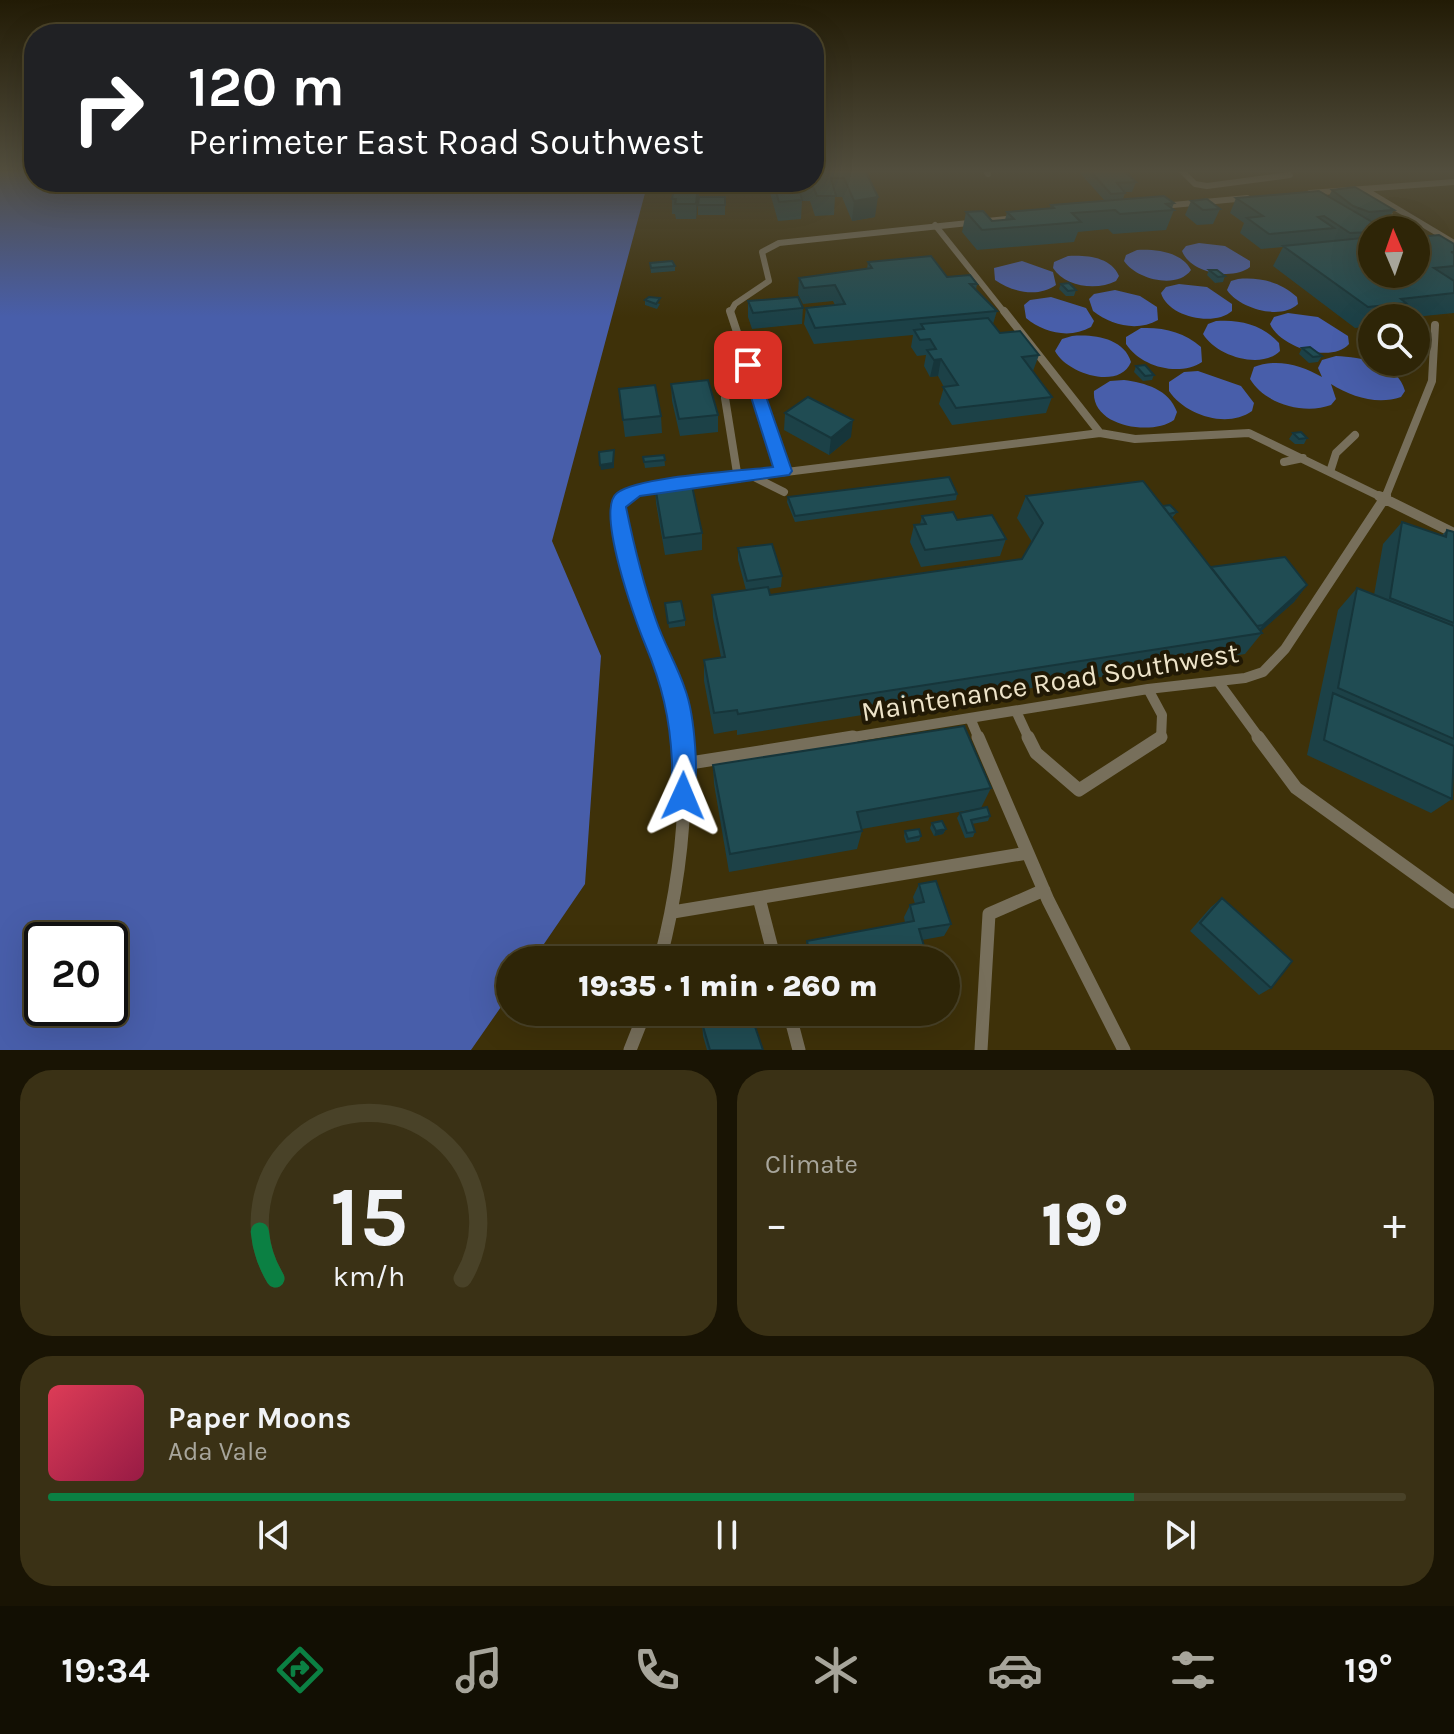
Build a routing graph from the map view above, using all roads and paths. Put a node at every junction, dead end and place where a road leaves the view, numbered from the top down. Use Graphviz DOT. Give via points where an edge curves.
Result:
graph roads {
  1 [pos="1004,219"];
  2 [pos="1413,219"];
  3 [pos="935,225"];
  4 [pos="1430,236"];
  5 [pos="1454,244"];
  6 [pos="1435,325"];
  7 [pos="725,398"];
  8 [pos="1100,433"];
  9 [pos="1355,435"];
  10 [pos="1303,458"];
  11 [pos="1284,462"];
  12 [pos="783,471"];
  13 [pos="1330,472"];
  14 [pos="752,476"];
  15 [pos="738,479"];
  16 [pos="784,492"];
  17 [pos="1384,500"];
  18 [pos="1454,533"];
  19 [pos="1219,683"];
  20 [pos="1148,689"];
  21 [pos="1016,711"];
  22 [pos="970,718"];
  23 [pos="684,764"];
  24 [pos="1027,853"];
  25 [pos="1044,890"];
  26 [pos="759,898"];
  27 [pos="1454,902"];
  28 [pos="673,912"];
  29 [pos="664,946"];
  30 [pos="771,946"];
  31 [pos="639,1026"];
  32 [pos="793,1026"];
  33 [pos="630,1050"];
  34 [pos="799,1050"];
  35 [pos="981,1050"];
  36 [pos="1124,1050"];
  1 -- 3 [label="lane"];
  2 -- 5 [label="lane"];
  3 -- 8 [label="lane"];
  3 -- 12 [label="lane" via="779,243 762,252 769,281 730,312"];
  4 -- 5 [label="lane"];
  6 -- 17 [label="lane, Maintenance Road Southwest" via="1432,381"];
  7 -- 15 [label="lane"];
  8 -- 10 [label="lane" via="1135,439 1249,433"];
  8 -- 12 [label="lane"];
  9 -- 13 [label="lane" via="1336,453"];
  10 -- 11 [label="lane"];
  10 -- 13 [label="lane"];
  12 -- 14 [label="lane"];
  13 -- 17 [label="lane"];
  14 -- 15 [label="lane"];
  14 -- 16 [label="lane"];
  15 -- 23 [label="lane" via="636,491 621,498 617,507 629,568 675,692"];
  17 -- 18 [label="lane"];
  17 -- 19 [label="lane, Maintenance Road Southwest" via="1285,649 1263,672"];
  19 -- 20 [label="lane, Maintenance Road Southwest"];
  19 -- 27 [label="lane" via="1296,788"];
  20 -- 21 [label="lane, Maintenance Road Southwest"];
  20 -- 21 [label="lane" via="1162,715 1161,739 1079,790 1036,753"];
  21 -- 22 [label="lane, Maintenance Road Southwest"];
  22 -- 23 [label="lane, Maintenance Road Southwest"];
  22 -- 24 [label="lane"];
  23 -- 28 [label="lane"];
  24 -- 25 [label="lane"];
  24 -- 26 [label="lane"];
  25 -- 35 [label="lane" via="989,914"];
  25 -- 36 [label="lane"];
  26 -- 28 [label="lane"];
  26 -- 30 [label="lane"];
  28 -- 29 [label="lane"];
  31 -- 33 [label="lane"];
  32 -- 34 [label="lane"];
}
